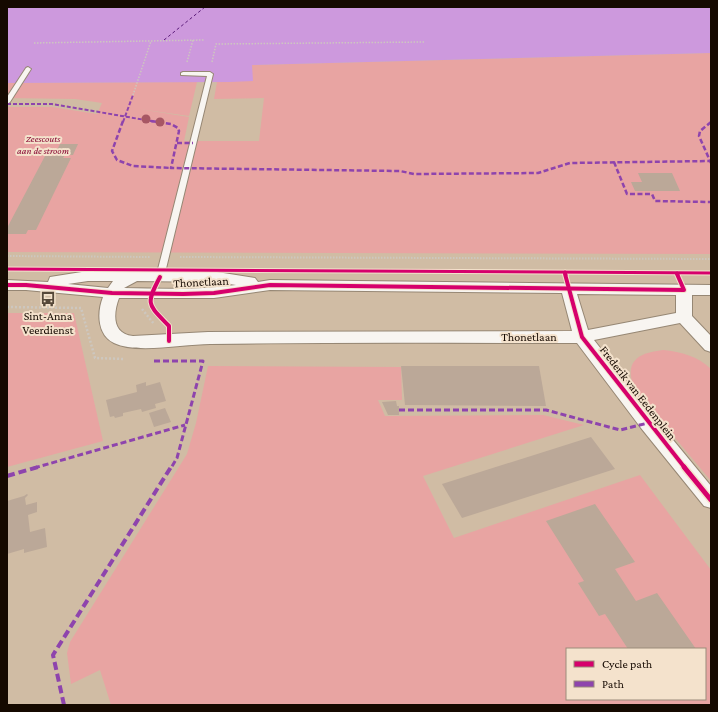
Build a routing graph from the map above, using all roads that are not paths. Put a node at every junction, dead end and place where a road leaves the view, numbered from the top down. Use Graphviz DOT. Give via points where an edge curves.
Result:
graph roads {
  1 [pos="28,69"];
  2 [pos="183,74"];
  3 [pos="7,102"];
  4 [pos="135,277"];
  5 [pos="160,277"];
  6 [pos="7,285"];
  7 [pos="26,285"];
  8 [pos="270,286"];
  9 [pos="568,288"];
  10 [pos="684,290"];
  11 [pos="711,290"];
  12 [pos="112,293"];
  13 [pos="684,317"];
  14 [pos="582,337"];
  15 [pos="711,346"];
  16 [pos="711,500"];
  1 -- 3 [label="lane"];
  2 -- 5 [label="lane" via="210,74"];
  4 -- 5 [label="street, Thonetlaan"];
  4 -- 7 [label="street, Thonetlaan" via="88,276"];
  4 -- 12 [label="street, Thonetlaan" via="118,283"];
  5 -- 8 [label="street, Thonetlaan" via="217,277"];
  6 -- 7 [label="street, Thonetlaan"];
  7 -- 12 [label="street, Thonetlaan"];
  8 -- 9 [label="street, Thonetlaan"];
  8 -- 12 [label="street, Thonetlaan" via="214,293"];
  9 -- 10 [label="street, Thonetlaan"];
  9 -- 14 [label="street, Frederik van Eedenplein"];
  10 -- 11 [label="street, Thonetlaan"];
  10 -- 13 [label="street"];
  12 -- 14 [label="street, Thonetlaan" via="106,310 107,326 114,335 127,341 208,338"];
  13 -- 14 [label="street, Thonetlaan"];
  13 -- 15 [label="street"];
  14 -- 16 [label="street, Frederik van Eedenplein"];
}
